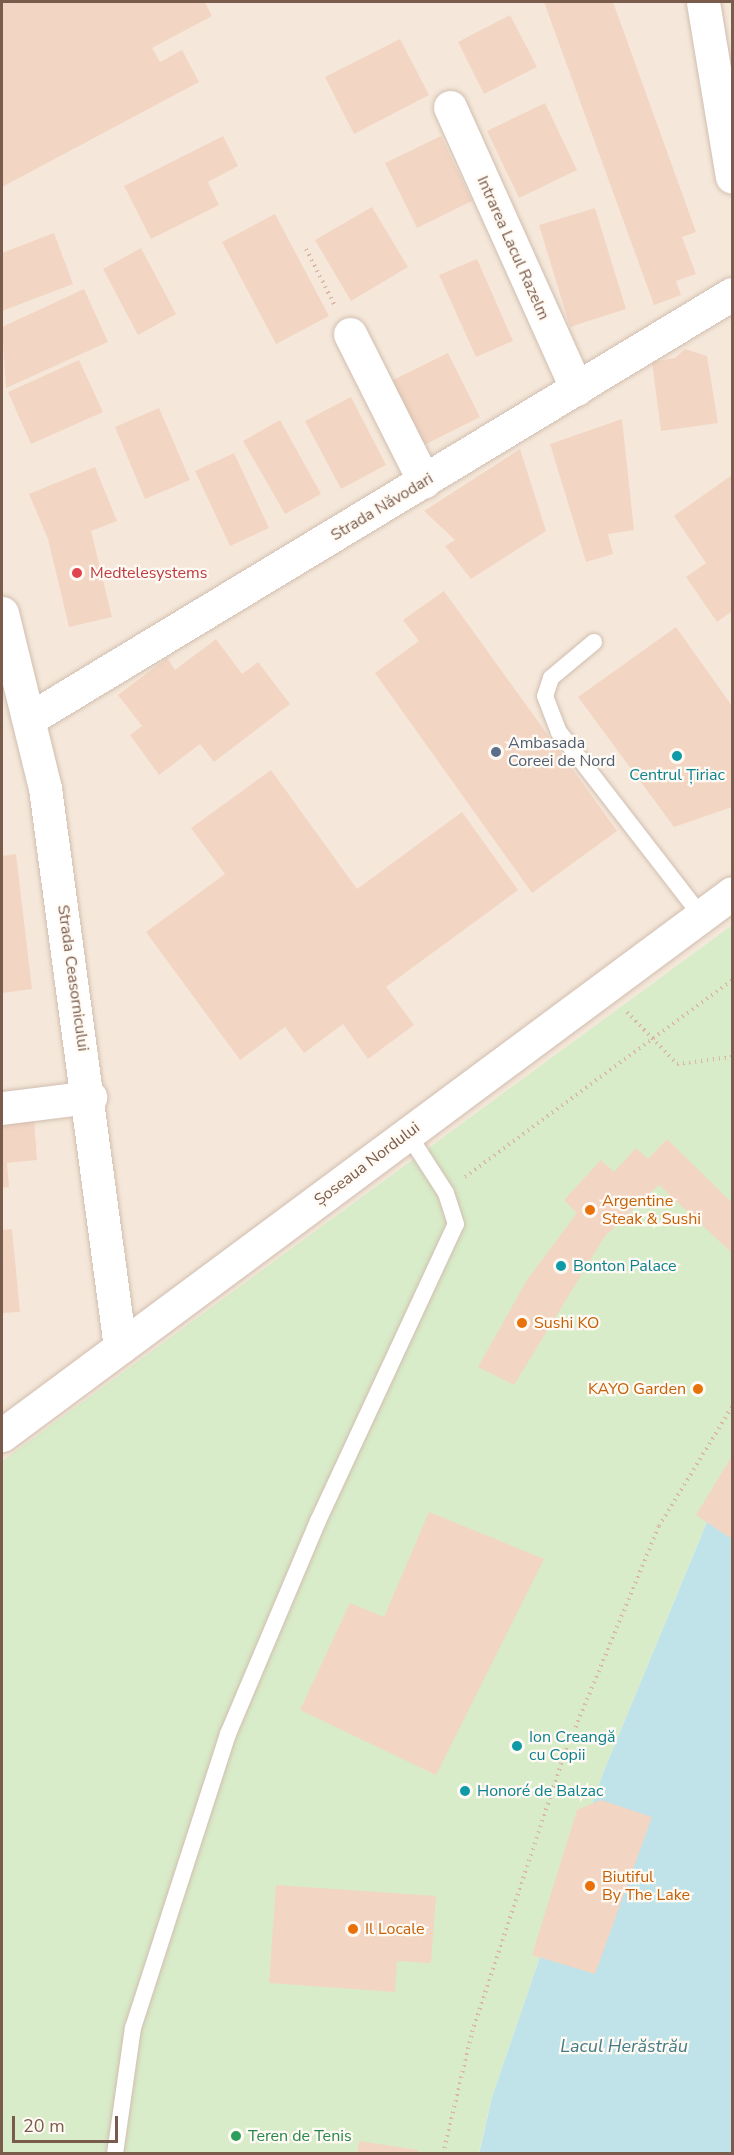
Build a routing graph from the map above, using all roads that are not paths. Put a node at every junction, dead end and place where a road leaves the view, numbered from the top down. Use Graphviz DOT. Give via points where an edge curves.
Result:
graph roads {
  1 [pos="703,2"];
  2 [pos="450,107"];
  3 [pos="732,177"];
  4 [pos="732,294"];
  5 [pos="350,334"];
  6 [pos="577,389"];
  7 [pos="424,481"];
  8 [pos="2,617"];
  9 [pos="594,642"];
  10 [pos="29,718"];
  11 [pos="732,894"];
  12 [pos="702,917"];
  13 [pos="90,1097"];
  14 [pos="2,1107"];
  15 [pos="408,1134"];
  16 [pos="120,1347"];
  17 [pos="2,1435"];
  18 [pos="115,2154"];
  1 -- 3 [label="street"];
  2 -- 6 [label="street, Intrarea Lacul Razelm"];
  4 -- 6 [label="street, Strada Năvodari"];
  5 -- 7 [label="street"];
  6 -- 7 [label="street, Strada Năvodari"];
  7 -- 10 [label="street, Strada Năvodari"];
  8 -- 10 [label="street, Strada Ceasornicului"];
  9 -- 12 [label="lane" via="551,678 545,696 559,732"];
  10 -- 13 [label="street, Strada Ceasornicului" via="45,788"];
  11 -- 12 [label="street, Șoseaua Nordului"];
  12 -- 15 [label="street, Șoseaua Nordului"];
  13 -- 14 [label="street"];
  13 -- 16 [label="street, Strada Ceasornicului"];
  15 -- 16 [label="street, Șoseaua Nordului"];
  15 -- 18 [label="lane" via="446,1193 456,1224 318,1521 228,1734 133,2028"];
  16 -- 17 [label="street, Șoseaua Nordului"];
}
